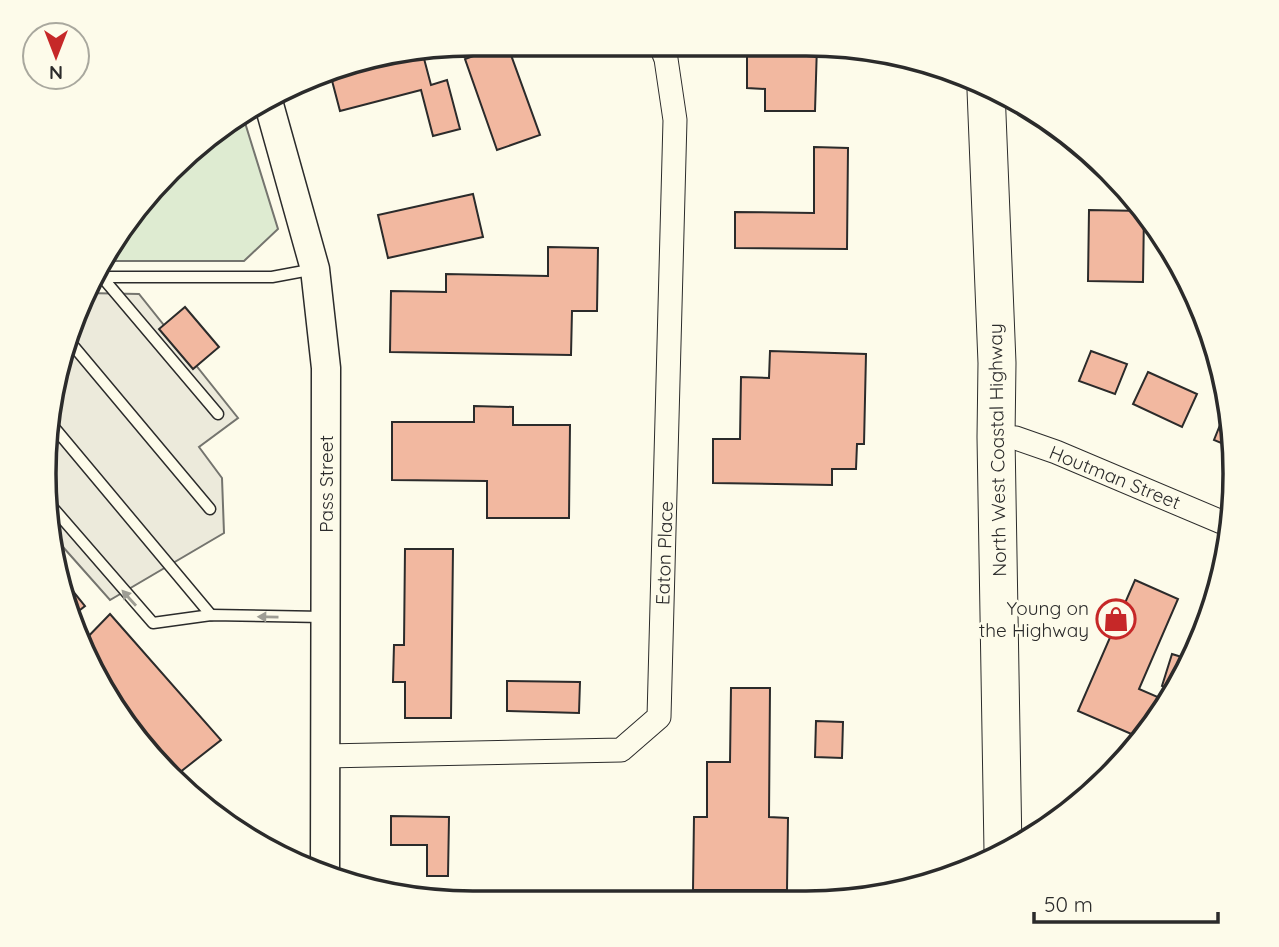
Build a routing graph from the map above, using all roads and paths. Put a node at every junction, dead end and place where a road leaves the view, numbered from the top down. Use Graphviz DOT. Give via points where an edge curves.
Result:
graph roads {
  1 [pos="665,56"];
  2 [pos="986,97"];
  3 [pos="270,109"];
  4 [pos="1010,110"];
  5 [pos="315,269"];
  6 [pos="106,277"];
  7 [pos="102,283"];
  8 [pos="75,348"];
  9 [pos="218,414"];
  10 [pos="58,433"];
  11 [pos="1006,438"];
  12 [pos="210,509"];
  13 [pos="59,515"];
  14 [pos="1220,521"];
  15 [pos="211,615"];
  16 [pos="326,617"];
  17 [pos="325,756"];
  18 [pos="1005,840"];
  19 [pos="325,863"];
  1 -- 17 [label="street, Eaton Place" via="675,120 659,717 621,750"];
  2 -- 11 [label="highway, North West Coastal Highway" via="997,363"];
  3 -- 5 [label="street, Pass Street"];
  4 -- 11 [label="highway, North West Coastal Highway" via="1017,367"];
  5 -- 6 [label="lane" via="272,277"];
  5 -- 16 [label="street, Pass Street" via="326,368"];
  7 -- 9 [label="lane"];
  8 -- 12 [label="lane"];
  10 -- 15 [label="lane"];
  11 -- 14 [label="street, Houtman Street" via="1056,452"];
  11 -- 18 [label="highway, North West Coastal Highway"];
  15 -- 13 [label="lane, one-way" via="153,623"];
  16 -- 15 [label="lane, one-way"];
  16 -- 17 [label="street, Pass Street"];
  17 -- 19 [label="street, Pass Street"];
}
